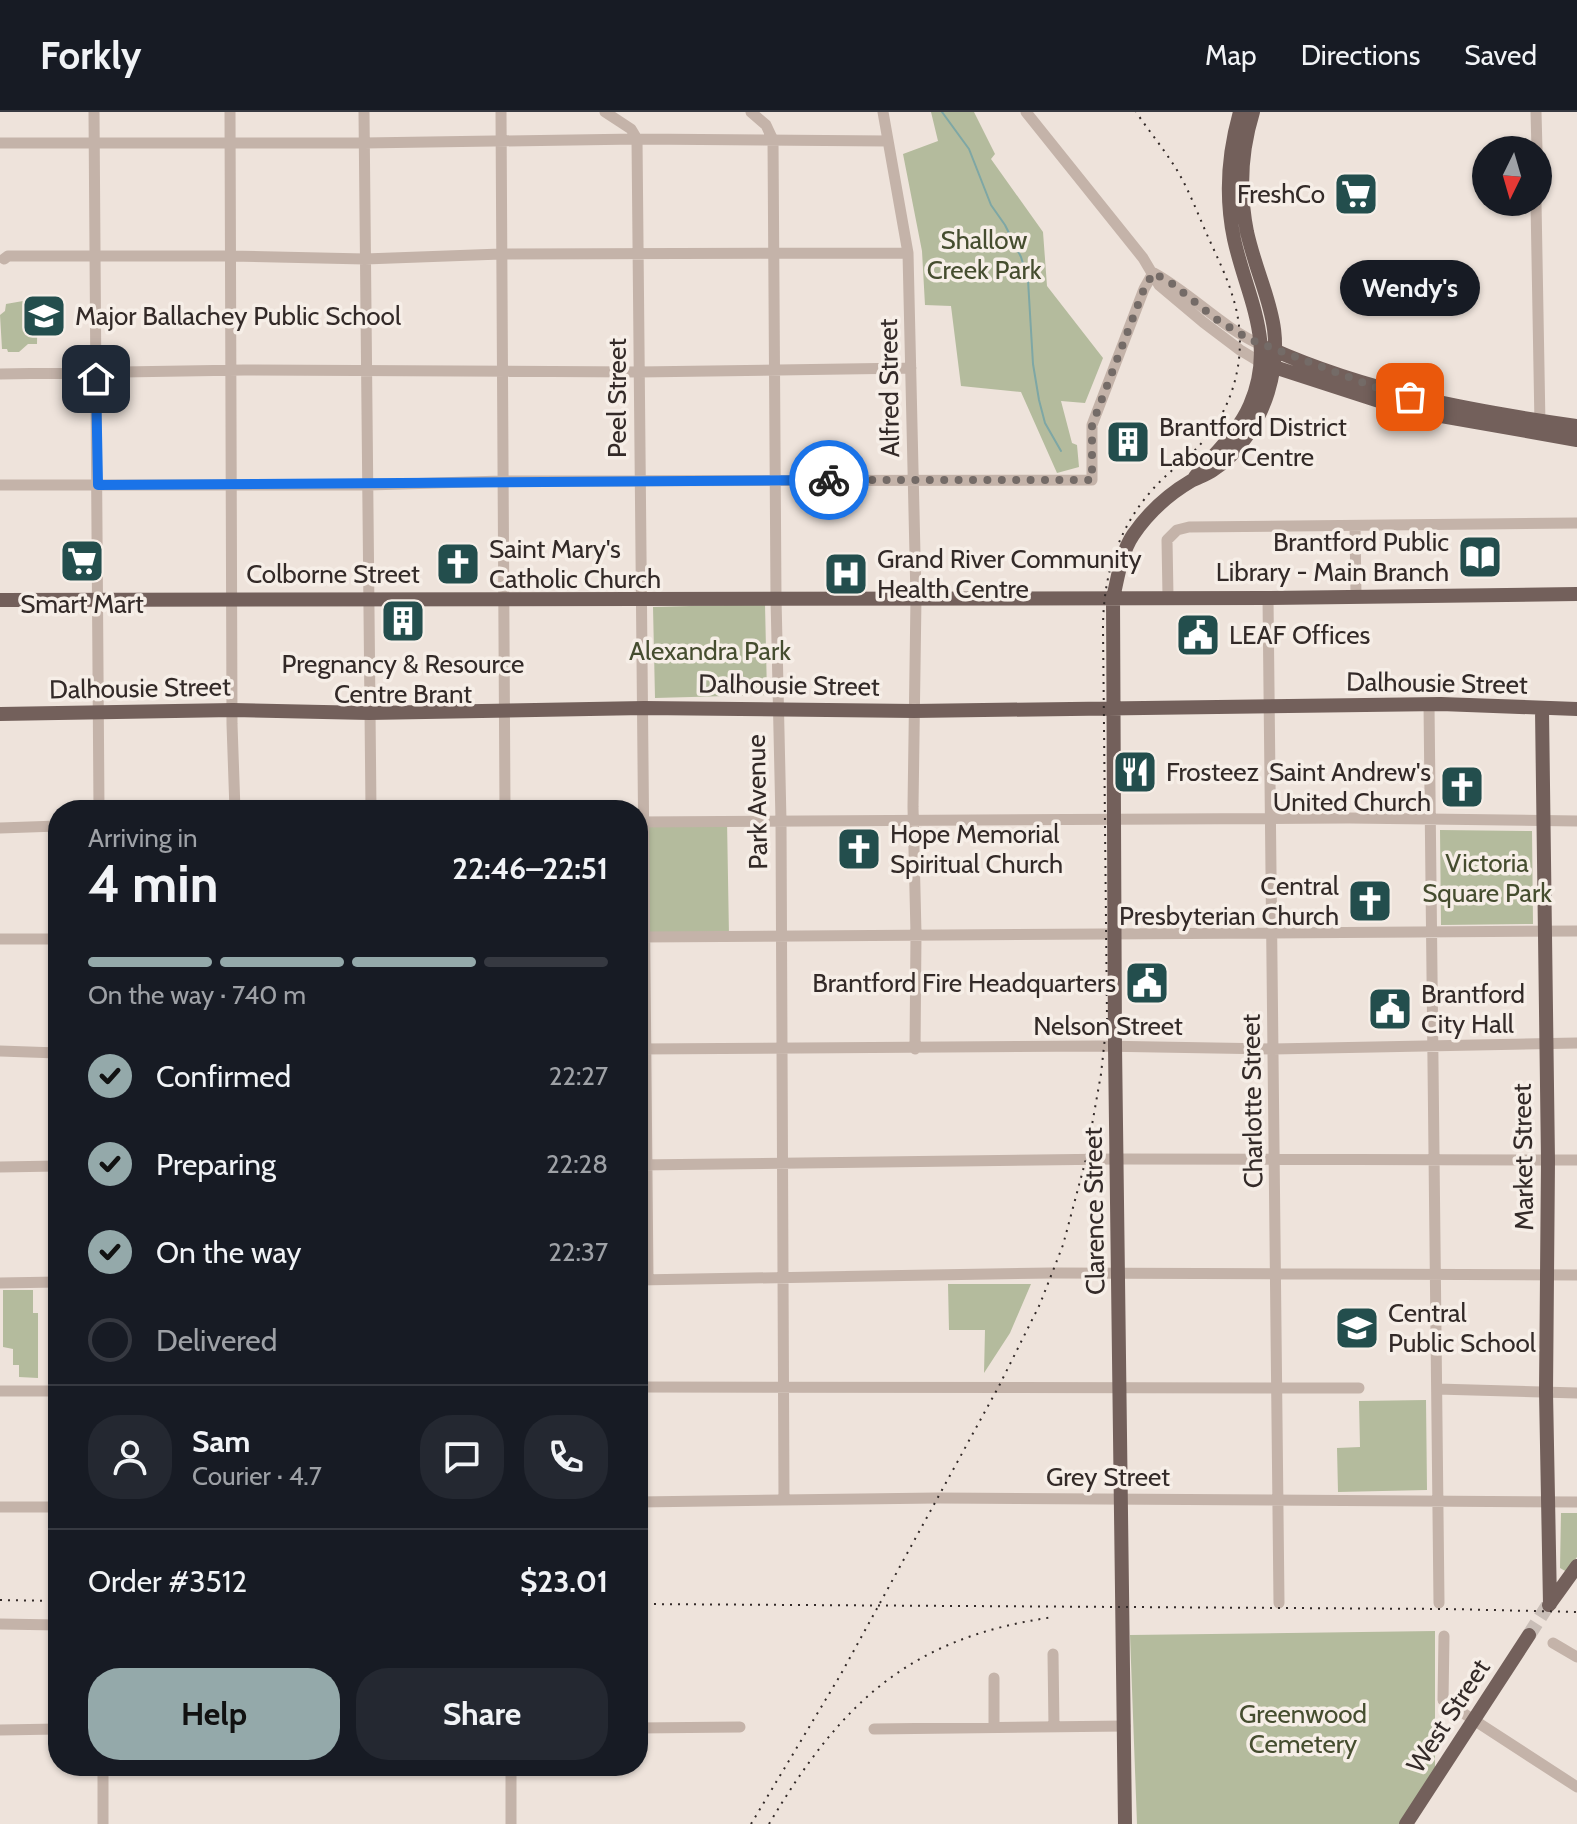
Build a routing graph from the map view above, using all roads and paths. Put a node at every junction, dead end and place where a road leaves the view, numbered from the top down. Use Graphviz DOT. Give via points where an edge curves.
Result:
graph roads {
  1 [pos="94,112"];
  2 [pos="230,112"];
  3 [pos="364,112"];
  4 [pos="501,112"];
  5 [pos="605,112"];
  6 [pos="751,112"];
  7 [pos="883,112"];
  8 [pos="1026,112"];
  9 [pos="1240,112"];
  10 [pos="1253,112"];
  11 [pos="1536,112"];
  12 [pos="1537,136"];
  13 [pos="637,139"];
  14 [pos="773,140"];
  15 [pos="888,141"];
  16 [pos="501,142"];
  17 [pos="0,143"];
  18 [pos="94,143"];
  19 [pos="364,143"];
  20 [pos="231,144"];
  21 [pos="1536,216"];
  22 [pos="908,253"];
  23 [pos="501,254"];
  24 [pos="774,254"];
  25 [pos="638,255"];
  26 [pos="96,256"];
  27 [pos="230,256"];
  28 [pos="4,259"];
  29 [pos="365,259"];
  30 [pos="1153,273"];
  31 [pos="1268,348"];
  32 [pos="1267,364"];
  33 [pos="911,368"];
  34 [pos="774,369"];
  35 [pos="231,370"];
  36 [pos="96,371"];
  37 [pos="501,371"];
  38 [pos="368,372"];
  39 [pos="639,372"];
  40 [pos="0,374"];
  41 [pos="1577,426"];
  42 [pos="1540,428"];
  43 [pos="1577,440"];
  44 [pos="775,480"];
  45 [pos="913,480"];
  46 [pos="502,481"];
  47 [pos="640,482"];
  48 [pos="232,483"];
  49 [pos="0,485"];
  50 [pos="98,485"];
  51 [pos="369,485"];
  52 [pos="1577,523"];
  53 [pos="1355,526"];
  54 [pos="1577,594"];
  55 [pos="1168,596"];
  56 [pos="1356,596"];
  57 [pos="233,597"];
  58 [pos="370,598"];
  59 [pos="643,598"];
  60 [pos="776,598"];
  61 [pos="916,598"];
  62 [pos="1113,598"];
  63 [pos="1268,598"];
  64 [pos="504,599"];
  65 [pos="0,600"];
  66 [pos="99,601"];
  67 [pos="1429,704"];
  68 [pos="1270,705"];
  69 [pos="1113,707"];
  70 [pos="644,708"];
  71 [pos="777,708"];
  72 [pos="1577,709"];
  73 [pos="233,710"];
  74 [pos="1542,710"];
  75 [pos="504,711"];
  76 [pos="914,711"];
  77 [pos="97,713"];
  78 [pos="369,713"];
  79 [pos="0,714"];
  80 [pos="99,800"];
  81 [pos="235,800"];
  82 [pos="371,800"];
  83 [pos="505,800"];
  84 [pos="642,800"];
  85 [pos="1271,818"];
  86 [pos="1430,818"];
  87 [pos="1114,819"];
  88 [pos="913,820"];
  89 [pos="781,821"];
  90 [pos="1542,821"];
  91 [pos="1577,821"];
  92 [pos="648,822"];
  93 [pos="48,826"];
  94 [pos="0,828"];
  95 [pos="1432,931"];
  96 [pos="1544,931"];
  97 [pos="1577,931"];
  98 [pos="1272,932"];
  99 [pos="1114,933"];
  100 [pos="916,934"];
  101 [pos="781,935"];
  102 [pos="648,937"];
  103 [pos="0,939"];
  104 [pos="48,939"];
  105 [pos="1577,1043"];
  106 [pos="1545,1044"];
  107 [pos="1432,1045"];
  108 [pos="1115,1046"];
  109 [pos="782,1048"];
  110 [pos="648,1049"];
  111 [pos="915,1049"];
  112 [pos="1273,1049"];
  113 [pos="0,1051"];
  114 [pos="48,1053"];
  115 [pos="1117,1159"];
  116 [pos="1577,1160"];
  117 [pos="1276,1161"];
  118 [pos="1548,1161"];
  119 [pos="1435,1162"];
  120 [pos="783,1164"];
  121 [pos="648,1165"];
  122 [pos="48,1166"];
  123 [pos="0,1167"];
  124 [pos="1277,1274"];
  125 [pos="1120,1275"];
  126 [pos="1434,1275"];
  127 [pos="1548,1275"];
  128 [pos="1577,1275"];
  129 [pos="783,1277"];
  130 [pos="648,1280"];
  131 [pos="48,1282"];
  132 [pos="0,1283"];
  133 [pos="648,1387"];
  134 [pos="1121,1387"];
  135 [pos="783,1388"];
  136 [pos="1278,1388"];
  137 [pos="1359,1388"];
  138 [pos="1437,1389"];
  139 [pos="0,1391"];
  140 [pos="48,1391"];
  141 [pos="1546,1392"];
  142 [pos="1577,1393"];
  143 [pos="784,1500"];
  144 [pos="1123,1500"];
  145 [pos="1280,1500"];
  146 [pos="1438,1501"];
  147 [pos="648,1502"];
  148 [pos="1577,1502"];
  149 [pos="1548,1503"];
  150 [pos="0,1507"];
  151 [pos="48,1507"];
  152 [pos="1577,1566"];
  153 [pos="1279,1603"];
  154 [pos="1439,1603"];
  155 [pos="0,1624"];
  156 [pos="48,1625"];
  157 [pos="1529,1635"];
  158 [pos="1444,1636"];
  159 [pos="1553,1643"];
  160 [pos="1053,1654"];
  161 [pos="1577,1657"];
  162 [pos="994,1678"];
  163 [pos="1474,1719"];
  164 [pos="1125,1726"];
  165 [pos="740,1727"];
  166 [pos="994,1727"];
  167 [pos="1054,1727"];
  168 [pos="648,1728"];
  169 [pos="48,1729"];
  170 [pos="874,1729"];
  171 [pos="0,1730"];
  172 [pos="103,1776"];
  173 [pos="511,1776"];
  174 [pos="1576,1784"];
  175 [pos="103,1824"];
  176 [pos="511,1824"];
  177 [pos="1125,1824"];
  178 [pos="1406,1824"];
  1 -- 18 [label="street"];
  2 -- 20 [label="street"];
  3 -- 19 [label="street"];
  4 -- 16 [label="street"];
  5 -- 13 [label="street"];
  6 -- 14 [label="street"];
  7 -- 15 [label="street, Alfred Street"];
  8 -- 30 [label="street"];
  9 -- 31 [label="main road" via="1229,161 1230,219"];
  10 -- 31 [label="main road" via="1242,160 1244,216 1273,312"];
  11 -- 12 [label="street"];
  13 -- 14 [label="street"];
  13 -- 16 [label="street"];
  13 -- 25 [label="street, Peel Street"];
  14 -- 15 [label="street"];
  14 -- 24 [label="street, Park Avenue"];
  15 -- 22 [label="street, Alfred Street"];
  16 -- 19 [label="street"];
  16 -- 23 [label="street"];
  17 -- 18 [label="street"];
  18 -- 20 [label="street"];
  18 -- 26 [label="street"];
  19 -- 20 [label="street"];
  19 -- 29 [label="street"];
  20 -- 27 [label="street"];
  21 -- 42 [label="street"];
  22 -- 24 [label="street"];
  22 -- 33 [label="street, Alfred Street"];
  23 -- 25 [label="street"];
  23 -- 29 [label="street"];
  23 -- 37 [label="street"];
  24 -- 25 [label="street"];
  24 -- 34 [label="street, Park Avenue"];
  25 -- 39 [label="street, Peel Street"];
  26 -- 27 [label="street"];
  26 -- 28 [label="street"];
  26 -- 36 [label="street"];
  27 -- 29 [label="street"];
  27 -- 35 [label="street"];
  29 -- 38 [label="street"];
  30 -- 31 [label="street" via="1216,319"];
  30 -- 32 [label="street" via="1185,308"];
  30 -- 45 [label="street" via="1092,425 1092,480"];
  31 -- 32 [label="main road, Clarence Street"];
  31 -- 42 [label="main road" via="1375,387"];
  32 -- 42 [label="main road" via="1407,410"];
  32 -- 62 [label="main road, Clarence Street" via="1262,410 1248,434 1214,470 1155,509 1132,536"];
  33 -- 34 [label="street"];
  33 -- 45 [label="street, Alfred Street"];
  34 -- 39 [label="street"];
  34 -- 44 [label="street, Park Avenue"];
  35 -- 36 [label="street"];
  35 -- 38 [label="street"];
  35 -- 48 [label="street"];
  36 -- 40 [label="street"];
  36 -- 50 [label="street"];
  37 -- 38 [label="street"];
  37 -- 39 [label="street"];
  37 -- 46 [label="street"];
  38 -- 51 [label="street"];
  39 -- 47 [label="street, Peel Street"];
  41 -- 42 [label="main road"];
  42 -- 43 [label="main road"];
  44 -- 45 [label="street"];
  44 -- 47 [label="street"];
  44 -- 60 [label="street, Park Avenue"];
  45 -- 61 [label="street, Alfred Street"];
  46 -- 47 [label="street"];
  46 -- 51 [label="street"];
  46 -- 64 [label="street"];
  47 -- 59 [label="street, Peel Street"];
  48 -- 50 [label="street"];
  48 -- 51 [label="street"];
  48 -- 57 [label="street"];
  49 -- 50 [label="street"];
  50 -- 66 [label="street"];
  51 -- 58 [label="street"];
  52 -- 53 [label="street"];
  53 -- 55 [label="street" via="1177,530 1167,540"];
  53 -- 56 [label="street"];
  54 -- 56 [label="main road, Colborne Street"];
  55 -- 62 [label="main road, Colborne Street"];
  55 -- 63 [label="main road, Colborne Street"];
  56 -- 63 [label="main road, Colborne Street"];
  57 -- 58 [label="main road, Colborne Street"];
  57 -- 66 [label="main road, Colborne Street"];
  57 -- 73 [label="street"];
  58 -- 64 [label="main road, Colborne Street"];
  58 -- 78 [label="street"];
  59 -- 60 [label="main road, Colborne Street"];
  59 -- 64 [label="main road, Colborne Street"];
  59 -- 70 [label="street, Peel Street"];
  60 -- 61 [label="main road, Colborne Street"];
  60 -- 71 [label="street, Park Avenue"];
  61 -- 62 [label="main road, Colborne Street"];
  61 -- 76 [label="street, Alfred Street"];
  62 -- 69 [label="main road, Clarence Street"];
  63 -- 68 [label="street, Charlotte Street"];
  64 -- 75 [label="street"];
  65 -- 66 [label="main road, Colborne Street"];
  66 -- 77 [label="street"];
  67 -- 68 [label="main road, Dalhousie Street"];
  67 -- 74 [label="main road, Dalhousie Street"];
  67 -- 86 [label="street"];
  68 -- 69 [label="main road, Dalhousie Street"];
  68 -- 85 [label="street, Charlotte Street"];
  69 -- 76 [label="main road, Dalhousie Street"];
  69 -- 87 [label="main road, Clarence Street"];
  70 -- 71 [label="main road, Dalhousie Street"];
  70 -- 75 [label="main road, Dalhousie Street"];
  70 -- 84 [label="street, Peel Street"];
  71 -- 76 [label="main road, Dalhousie Street"];
  71 -- 89 [label="street, Park Avenue"];
  72 -- 74 [label="main road, Dalhousie Street"];
  73 -- 77 [label="main road, Dalhousie Street"];
  73 -- 78 [label="main road, Dalhousie Street"];
  73 -- 81 [label="street"];
  74 -- 90 [label="main road, Market Street"];
  75 -- 78 [label="main road, Dalhousie Street"];
  75 -- 83 [label="street"];
  76 -- 88 [label="street, Alfred Street"];
  77 -- 79 [label="main road, Dalhousie Street"];
  77 -- 80 [label="street"];
  78 -- 82 [label="street"];
  85 -- 86 [label="street"];
  85 -- 87 [label="street"];
  85 -- 98 [label="street, Charlotte Street"];
  86 -- 90 [label="street"];
  86 -- 95 [label="street"];
  87 -- 88 [label="street"];
  87 -- 99 [label="main road, Clarence Street"];
  88 -- 89 [label="street"];
  88 -- 100 [label="street, Alfred Street"];
  89 -- 92 [label="street"];
  89 -- 101 [label="street, Park Avenue"];
  90 -- 91 [label="street"];
  90 -- 96 [label="main road, Market Street"];
  93 -- 94 [label="street"];
  95 -- 96 [label="street"];
  95 -- 98 [label="street"];
  95 -- 107 [label="street"];
  96 -- 97 [label="street"];
  96 -- 106 [label="main road, Market Street"];
  98 -- 99 [label="street"];
  98 -- 112 [label="street, Charlotte Street"];
  99 -- 100 [label="street"];
  99 -- 108 [label="main road, Clarence Street"];
  100 -- 101 [label="street"];
  100 -- 111 [label="street, Alfred Street"];
  101 -- 102 [label="street"];
  101 -- 109 [label="street, Park Avenue"];
  103 -- 104 [label="street"];
  105 -- 106 [label="street, Nelson Street"];
  106 -- 107 [label="street, Nelson Street"];
  106 -- 118 [label="main road, Market Street"];
  107 -- 112 [label="street, Nelson Street"];
  107 -- 119 [label="street"];
  108 -- 111 [label="street, Nelson Street"];
  108 -- 112 [label="street, Nelson Street"];
  108 -- 115 [label="main road, Clarence Street"];
  109 -- 110 [label="street, Nelson Street"];
  109 -- 111 [label="street, Nelson Street"];
  109 -- 120 [label="street, Park Avenue"];
  112 -- 117 [label="street, Charlotte Street"];
  113 -- 114 [label="street"];
  115 -- 117 [label="street"];
  115 -- 120 [label="street"];
  115 -- 125 [label="main road, Clarence Street"];
  116 -- 118 [label="street"];
  117 -- 119 [label="street"];
  117 -- 124 [label="street, Charlotte Street"];
  118 -- 119 [label="street"];
  118 -- 127 [label="main road, Market Street"];
  119 -- 126 [label="street"];
  120 -- 121 [label="street"];
  120 -- 129 [label="street, Park Avenue"];
  122 -- 123 [label="street"];
  124 -- 125 [label="street"];
  124 -- 126 [label="street"];
  124 -- 136 [label="street, Charlotte Street"];
  125 -- 129 [label="street"];
  125 -- 134 [label="main road, Clarence Street"];
  126 -- 127 [label="street"];
  126 -- 138 [label="street"];
  127 -- 128 [label="street"];
  127 -- 141 [label="main road, Market Street"];
  129 -- 130 [label="street"];
  129 -- 135 [label="street, Park Avenue"];
  131 -- 132 [label="street"];
  133 -- 135 [label="street"];
  134 -- 135 [label="street"];
  134 -- 136 [label="street"];
  134 -- 144 [label="main road, Clarence Street"];
  135 -- 143 [label="street, Park Avenue"];
  136 -- 137 [label="street"];
  136 -- 145 [label="street, Charlotte Street"];
  138 -- 141 [label="street"];
  138 -- 146 [label="street"];
  139 -- 140 [label="street"];
  141 -- 142 [label="street"];
  141 -- 149 [label="main road, Market Street"];
  143 -- 144 [label="street, Grey Street"];
  143 -- 147 [label="street, Grey Street"];
  144 -- 145 [label="street, Grey Street"];
  144 -- 164 [label="main road, Clarence Street"];
  145 -- 146 [label="street, Grey Street"];
  145 -- 153 [label="street, Charlotte Street"];
  146 -- 149 [label="street, Grey Street"];
  146 -- 154 [label="street"];
  148 -- 149 [label="street, Grey Street"];
  149 -- 152 [label="main road, Market Street" via="1549,1604"];
  150 -- 151 [label="street"];
  155 -- 156 [label="street"];
  157 -- 163 [label="main road, West Street"];
  158 -- 163 [label="street" via="1443,1700"];
  159 -- 161 [label="street"];
  160 -- 167 [label="street"];
  162 -- 166 [label="street"];
  163 -- 174 [label="street"];
  163 -- 178 [label="main road, West Street"];
  164 -- 167 [label="street"];
  164 -- 177 [label="main road, Clarence Street"];
  165 -- 168 [label="street"];
  166 -- 167 [label="street"];
  166 -- 170 [label="street"];
  169 -- 171 [label="street"];
  172 -- 175 [label="street"];
  173 -- 176 [label="street"];
}
